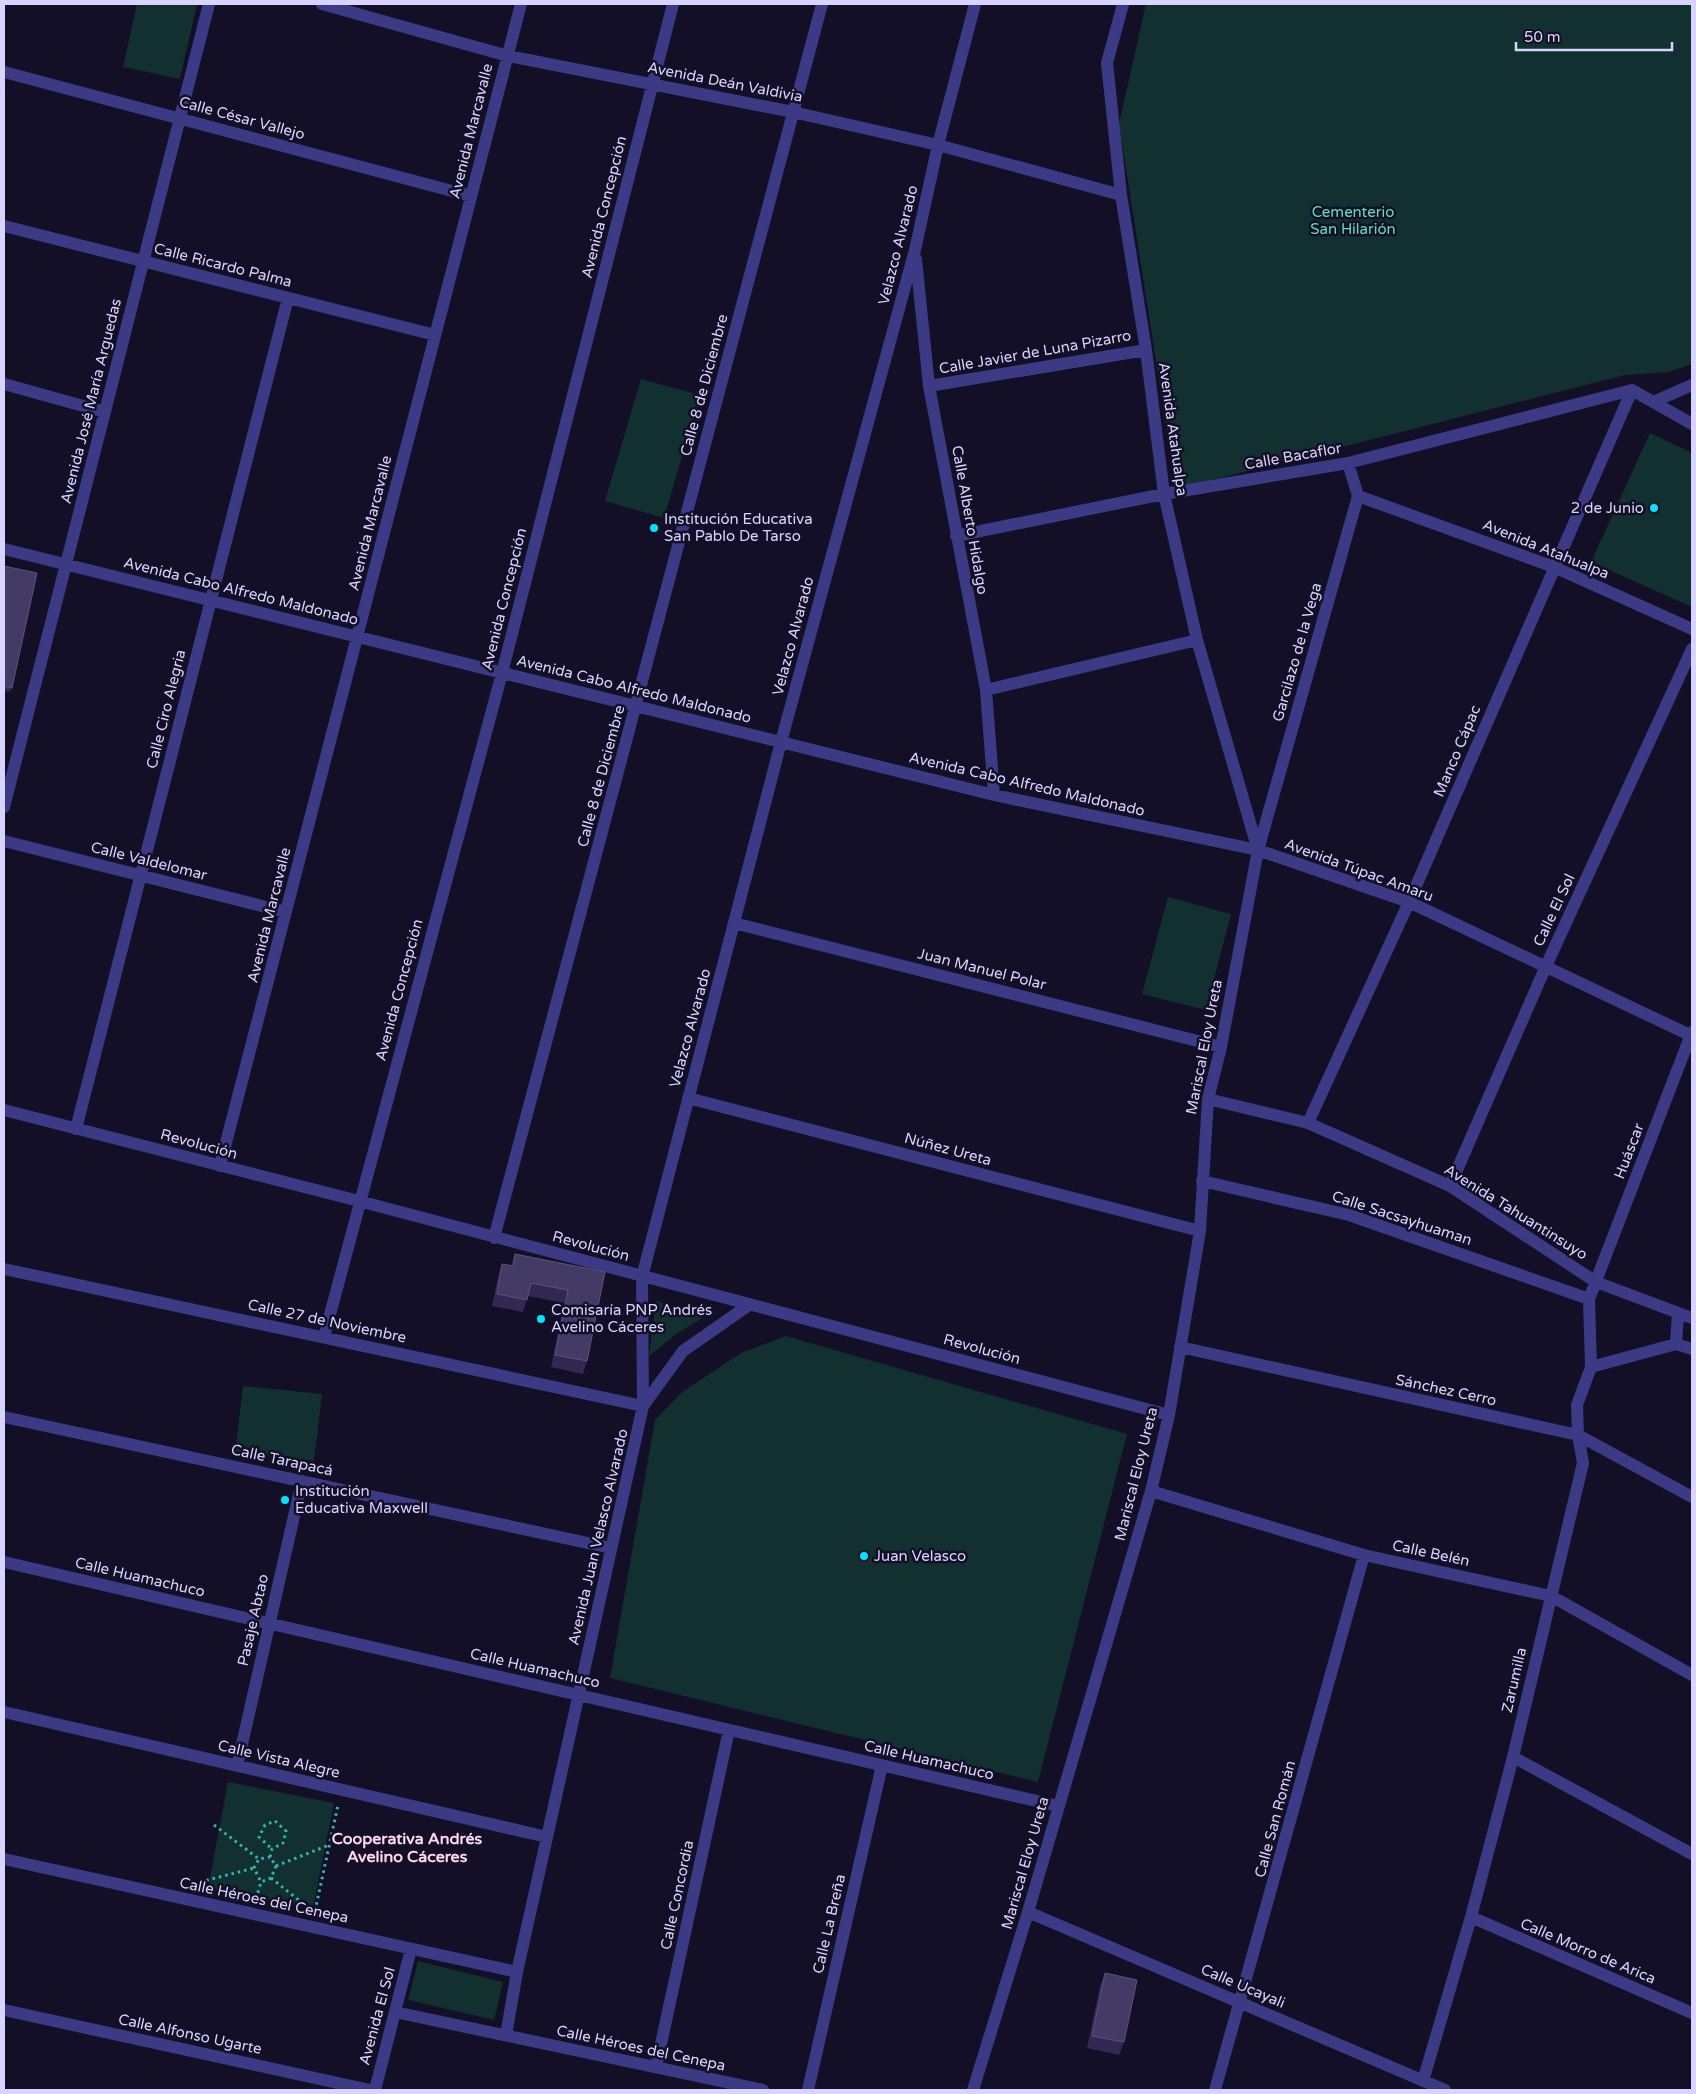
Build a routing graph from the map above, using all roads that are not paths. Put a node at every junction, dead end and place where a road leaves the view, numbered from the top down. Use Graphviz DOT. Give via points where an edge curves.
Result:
graph roads {
  1 [pos="209,4"];
  2 [pos="322,4"];
  3 [pos="521,4"];
  4 [pos="673,4"];
  5 [pos="822,4"];
  6 [pos="975,4"];
  7 [pos="1123,4"];
  8 [pos="508,56"];
  9 [pos="4,72"];
  10 [pos="652,84"];
  11 [pos="793,112"];
  12 [pos="180,118"];
  13 [pos="938,145"];
  14 [pos="1121,195"];
  15 [pos="471,196"];
  16 [pos="4,226"];
  17 [pos="915,250"];
  18 [pos="143,262"];
  19 [pos="288,298"];
  20 [pos="435,335"];
  21 [pos="1146,350"];
  22 [pos="4,384"];
  23 [pos="1692,385"];
  24 [pos="929,386"];
  25 [pos="1632,390"];
  26 [pos="1652,402"];
  27 [pos="105,412"];
  28 [pos="1692,424"];
  29 [pos="1348,463"];
  30 [pos="1164,494"];
  31 [pos="1358,496"];
  32 [pos="956,536"];
  33 [pos="4,549"];
  34 [pos="66,564"];
  35 [pos="1554,567"];
  36 [pos="211,600"];
  37 [pos="1692,628"];
  38 [pos="357,637"];
  39 [pos="1197,640"];
  40 [pos="1692,649"];
  41 [pos="502,673"];
  42 [pos="986,690"];
  43 [pos="636,706"];
  44 [pos="781,742"];
  45 [pos="994,795"];
  46 [pos="4,807"];
  47 [pos="4,841"];
  48 [pos="1258,850"];
  49 [pos="141,875"];
  50 [pos="1409,902"];
  51 [pos="286,912"];
  52 [pos="734,923"];
  53 [pos="1546,966"];
  54 [pos="1692,1035"];
  55 [pos="1221,1047"];
  56 [pos="688,1098"];
  57 [pos="1208,1099"];
  58 [pos="4,1110"];
  59 [pos="1308,1123"];
  60 [pos="76,1129"];
  61 [pos="220,1166"];
  62 [pos="1202,1181"];
  63 [pos="1450,1186"];
  64 [pos="359,1201"];
  65 [pos="1200,1231"];
  66 [pos="494,1238"];
  67 [pos="4,1269"];
  68 [pos="642,1277"];
  69 [pos="1596,1282"];
  70 [pos="1589,1299"];
  71 [pos="749,1304"];
  72 [pos="1678,1314"];
  73 [pos="1692,1318"];
  74 [pos="324,1337"];
  75 [pos="1676,1344"];
  76 [pos="1180,1348"];
  77 [pos="1692,1349"];
  78 [pos="1591,1367"];
  79 [pos="643,1406"];
  80 [pos="1169,1415"];
  81 [pos="4,1417"];
  82 [pos="1578,1435"];
  83 [pos="302,1481"];
  84 [pos="1151,1490"];
  85 [pos="1692,1497"];
  86 [pos="612,1548"];
  87 [pos="1364,1555"];
  88 [pos="4,1562"];
  89 [pos="1551,1596"];
  90 [pos="269,1623"];
  91 [pos="1692,1675"];
  92 [pos="579,1695"];
  93 [pos="4,1712"];
  94 [pos="729,1730"];
  95 [pos="1513,1756"];
  96 [pos="882,1765"];
  97 [pos="237,1766"];
  98 [pos="1058,1806"];
  99 [pos="547,1837"];
  100 [pos="1692,1854"];
  101 [pos="4,1859"];
  102 [pos="1028,1912"];
  103 [pos="1471,1917"];
  104 [pos="411,1949"];
  105 [pos="517,1972"];
  106 [pos="1241,2003"];
  107 [pos="4,2010"];
  108 [pos="395,2012"];
  109 [pos="1692,2014"];
  110 [pos="506,2035"];
  111 [pos="656,2067"];
  112 [pos="1423,2081"];
  113 [pos="370,2090"];
  114 [pos="374,2090"];
  115 [pos="763,2090"];
  116 [pos="808,2090"];
  117 [pos="973,2090"];
  118 [pos="1215,2090"];
  119 [pos="1445,2090"];
  1 -- 12 [label="street, Avenida José María Arguedas"];
  2 -- 8 [label="street, Avenida Deán Valdivia"];
  3 -- 8 [label="street, Avenida Marcavalle"];
  4 -- 10 [label="street, Avenida Concepción"];
  5 -- 11 [label="street, Calle 8 de Diciembre"];
  6 -- 13 [label="street, Velazco Alvarado"];
  7 -- 14 [label="street, Avenida Atahualpa" via="1107,63"];
  8 -- 10 [label="street, Avenida Deán Valdivia"];
  8 -- 15 [label="street, Avenida Marcavalle"];
  9 -- 12 [label="street, Calle César Vallejo"];
  10 -- 11 [label="street, Avenida Deán Valdivia"];
  10 -- 41 [label="street, Avenida Concepción"];
  11 -- 13 [label="street, Avenida Deán Valdivia"];
  11 -- 43 [label="street, Calle 8 de Diciembre"];
  12 -- 15 [label="street, Calle César Vallejo"];
  12 -- 18 [label="street, Avenida José María Arguedas"];
  13 -- 14 [label="street, Avenida Deán Valdivia"];
  13 -- 17 [label="street, Velazco Alvarado"];
  14 -- 21 [label="street, Avenida Atahualpa"];
  15 -- 20 [label="street, Avenida Marcavalle"];
  16 -- 18 [label="street, Calle Ricardo Palma"];
  17 -- 24 [label="street, Calle Alberto Hidalgo"];
  17 -- 44 [label="street, Velazco Alvarado"];
  18 -- 19 [label="street, Calle Ricardo Palma"];
  18 -- 27 [label="street, Avenida José María Arguedas"];
  19 -- 20 [label="street, Calle Ricardo Palma"];
  19 -- 36 [label="street, Calle Ciro Alegria"];
  20 -- 38 [label="street, Avenida Marcavalle"];
  21 -- 24 [label="street, Calle Javier de Luna Pizarro"];
  21 -- 30 [label="street, Avenida Atahualpa"];
  22 -- 27 [label="street"];
  23 -- 26 [label="street"];
  24 -- 32 [label="street, Calle Alberto Hidalgo"];
  25 -- 26 [label="street"];
  25 -- 29 [label="street, Calle Bacaflor"];
  25 -- 35 [label="street, Manco Cápac"];
  26 -- 28 [label="street"];
  27 -- 34 [label="street, Avenida José María Arguedas"];
  29 -- 30 [label="street, Calle Bacaflor"];
  29 -- 31 [label="street"];
  30 -- 32 [label="street, Calle Bacaflor"];
  30 -- 39 [label="street, Avenida Atahualpa"];
  31 -- 35 [label="street, Avenida Atahualpa"];
  31 -- 48 [label="street, Garcilazo de la Vega"];
  32 -- 42 [label="street, Calle Alberto Hidalgo"];
  33 -- 34 [label="street, Avenida Cabo Alfredo Maldonado"];
  34 -- 36 [label="street, Avenida Cabo Alfredo Maldonado"];
  34 -- 46 [label="street, Avenida José María Arguedas"];
  35 -- 37 [label="street, Avenida Atahualpa"];
  35 -- 50 [label="street, Manco Cápac"];
  36 -- 38 [label="street, Avenida Cabo Alfredo Maldonado"];
  36 -- 49 [label="street, Calle Ciro Alegria"];
  38 -- 41 [label="street, Avenida Cabo Alfredo Maldonado"];
  38 -- 51 [label="street, Avenida Marcavalle"];
  39 -- 42 [label="street"];
  39 -- 48 [label="street, Avenida Atahualpa"];
  40 -- 53 [label="street, Calle El Sol"];
  41 -- 43 [label="street, Avenida Cabo Alfredo Maldonado"];
  41 -- 64 [label="street, Avenida Concepción"];
  42 -- 45 [label="street, Calle Alberto Hidalgo"];
  43 -- 44 [label="street, Avenida Cabo Alfredo Maldonado"];
  43 -- 66 [label="street, Calle 8 de Diciembre"];
  44 -- 45 [label="street, Avenida Cabo Alfredo Maldonado"];
  44 -- 52 [label="street, Velazco Alvarado"];
  45 -- 48 [label="street, Avenida Cabo Alfredo Maldonado"];
  47 -- 49 [label="street, Calle Valdelomar"];
  48 -- 50 [label="street, Avenida Túpac Amaru"];
  48 -- 55 [label="street, Mariscal Eloy Ureta"];
  49 -- 51 [label="street, Calle Valdelomar"];
  49 -- 60 [label="street, Calle Ciro Alegria"];
  50 -- 53 [label="street, Avenida Túpac Amaru"];
  50 -- 59 [label="street, Manco Cápac"];
  51 -- 61 [label="street, Avenida Marcavalle"];
  52 -- 55 [label="street, Juan Manuel Polar"];
  52 -- 56 [label="street, Velazco Alvarado"];
  53 -- 54 [label="street, Avenida Túpac Amaru"];
  53 -- 63 [label="street, Calle El Sol"];
  54 -- 69 [label="street, Huáscar"];
  55 -- 57 [label="street, Mariscal Eloy Ureta"];
  56 -- 65 [label="street, Núñez Ureta"];
  56 -- 68 [label="street, Velazco Alvarado"];
  57 -- 59 [label="street, Avenida Tahuantinsuyo"];
  57 -- 62 [label="street, Mariscal Eloy Ureta"];
  58 -- 60 [label="street, Revolución"];
  59 -- 63 [label="street, Avenida Tahuantinsuyo"];
  60 -- 61 [label="street, Revolución"];
  61 -- 64 [label="street, Revolución"];
  62 -- 65 [label="street, Mariscal Eloy Ureta"];
  62 -- 70 [label="street, Calle Sacsayhuaman" via="1349,1215"];
  63 -- 69 [label="street, Avenida Tahuantinsuyo"];
  64 -- 66 [label="street, Revolución"];
  64 -- 74 [label="street, Avenida Concepción"];
  65 -- 76 [label="street, Mariscal Eloy Ureta"];
  66 -- 68 [label="street, Revolución"];
  67 -- 74 [label="street, Calle 27 de Noviembre"];
  68 -- 71 [label="street, Revolución"];
  68 -- 79 [label="street, Avenida Juan Velasco Alvarado"];
  69 -- 70 [label="street, Zarumilla"];
  69 -- 72 [label="street, Avenida Tahuantinsuyo"];
  70 -- 78 [label="street, Zarumilla"];
  71 -- 79 [label="street" via="683,1351"];
  71 -- 80 [label="street, Revolución"];
  72 -- 73 [label="street, Avenida Tahuantinsuyo"];
  72 -- 75 [label="street"];
  74 -- 79 [label="street, Calle 27 de Noviembre"];
  75 -- 77 [label="street"];
  75 -- 78 [label="street"];
  76 -- 80 [label="street, Mariscal Eloy Ureta"];
  76 -- 82 [label="street, Sánchez Cerro"];
  78 -- 82 [label="street, Zarumilla" via="1577,1405"];
  79 -- 86 [label="street, Avenida Juan Velasco Alvarado"];
  80 -- 84 [label="street, Mariscal Eloy Ureta"];
  81 -- 83 [label="street, Calle Tarapacá"];
  82 -- 85 [label="street, Sánchez Cerro"];
  82 -- 89 [label="street, Zarumilla" via="1583,1462"];
  83 -- 86 [label="street, Calle Tarapacá"];
  83 -- 90 [label="street, Pasaje Abtao"];
  84 -- 87 [label="street, Calle Belén"];
  84 -- 98 [label="street, Mariscal Eloy Ureta"];
  86 -- 92 [label="street, Avenida Juan Velasco Alvarado"];
  87 -- 89 [label="street, Calle Belén"];
  87 -- 106 [label="street, Calle San Román"];
  88 -- 90 [label="street, Calle Huamachuco"];
  89 -- 91 [label="street, Calle Belén"];
  89 -- 95 [label="street, Zarumilla"];
  90 -- 92 [label="street, Calle Huamachuco"];
  90 -- 97 [label="street, Pasaje Abtao"];
  92 -- 94 [label="street, Calle Huamachuco"];
  92 -- 99 [label="street, Avenida Juan Velasco Alvarado"];
  93 -- 97 [label="street, Calle Vista Alegre"];
  94 -- 96 [label="street, Calle Huamachuco"];
  94 -- 111 [label="street, Calle Concordia"];
  95 -- 100 [label="street"];
  95 -- 103 [label="street, Zarumilla"];
  96 -- 98 [label="street, Calle Huamachuco"];
  96 -- 116 [label="street, Calle La Breña"];
  97 -- 99 [label="street, Calle Vista Alegre"];
  98 -- 102 [label="street, Mariscal Eloy Ureta"];
  99 -- 105 [label="street, Avenida Juan Velasco Alvarado"];
  101 -- 104 [label="street, Calle Héroes del Cenepa"];
  102 -- 106 [label="street, Calle Ucayali"];
  102 -- 117 [label="street, Mariscal Eloy Ureta"];
  103 -- 109 [label="street, Calle Morro de Arica"];
  103 -- 112 [label="street, Zarumilla"];
  104 -- 105 [label="street, Calle Héroes del Cenepa"];
  104 -- 108 [label="street, Avenida El Sol"];
  105 -- 110 [label="street, Avenida Juan Velasco Alvarado"];
  106 -- 112 [label="street, Calle Ucayali"];
  106 -- 118 [label="street, Calle San Román"];
  107 -- 113 [label="street, Calle Alfonso Ugarte"];
  108 -- 110 [label="street, Calle Héroes del Cenepa"];
  108 -- 114 [label="street, Avenida El Sol"];
  110 -- 111 [label="street, Calle Héroes del Cenepa"];
  111 -- 115 [label="street, Calle Héroes del Cenepa"];
  112 -- 119 [label="street, Calle Ucayali"];
}
